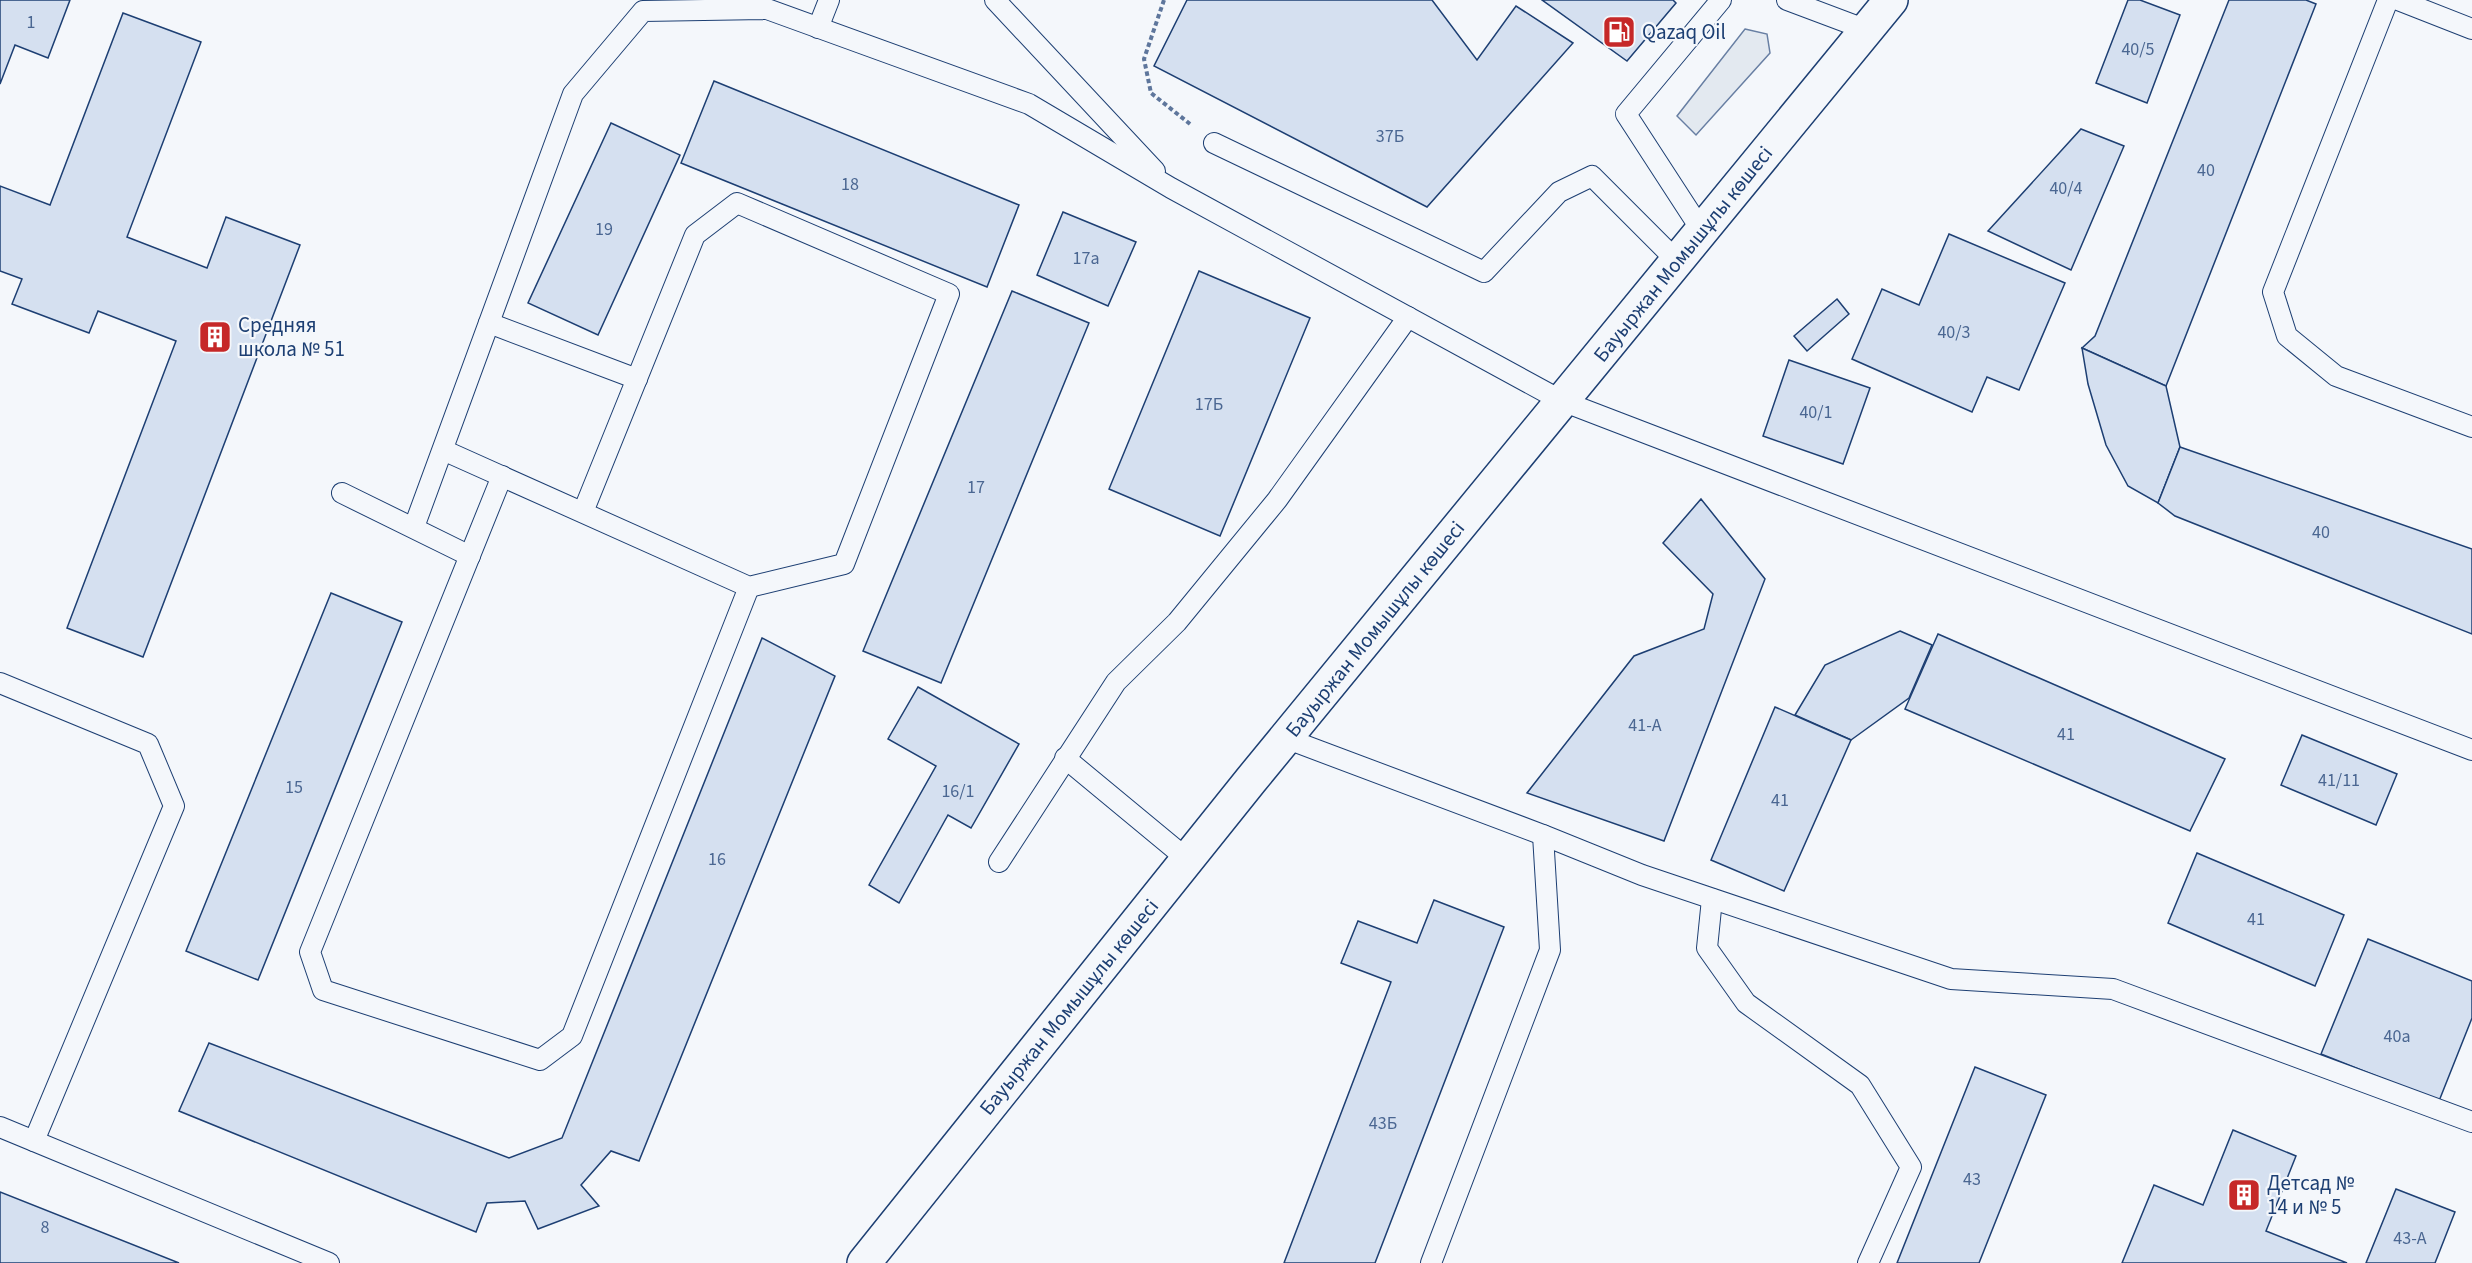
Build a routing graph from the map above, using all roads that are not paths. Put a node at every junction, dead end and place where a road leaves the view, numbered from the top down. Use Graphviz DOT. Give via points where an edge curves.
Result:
graph roads {
  1 [pos="829,0"];
  2 [pos="995,0"];
  3 [pos="1720,0"];
  4 [pos="1787,0"];
  5 [pos="1891,0"];
  6 [pos="2388,0"];
  7 [pos="2398,0"];
  8 [pos="818,28"];
  9 [pos="2472,29"];
  10 [pos="1867,30"];
  11 [pos="1214,143"];
  12 [pos="1172,188"];
  13 [pos="1702,231"];
  14 [pos="1677,261"];
  15 [pos="1408,317"];
  16 [pos="489,323"];
  17 [pos="637,379"];
  18 [pos="1562,401"];
  19 [pos="2472,427"];
  20 [pos="443,450"];
  21 [pos="502,476"];
  22 [pos="342,493"];
  23 [pos="583,512"];
  24 [pos="414,527"];
  25 [pos="470,556"];
  26 [pos="749,587"];
  27 [pos="0,683"];
  28 [pos="1285,738"];
  29 [pos="2472,750"];
  30 [pos="1065,758"];
  31 [pos="1543,835"];
  32 [pos="1187,859"];
  33 [pos="999,862"];
  34 [pos="1712,899"];
  35 [pos="2472,1122"];
  36 [pos="0,1127"];
  37 [pos="34,1141"];
  38 [pos="329,1263"];
  39 [pos="864,1263"];
  40 [pos="1431,1263"];
  41 [pos="1868,1263"];
  1 -- 8 [label="lane"];
  2 -- 12 [label="lane"];
  3 -- 13 [label="lane" via="1626,114"];
  4 -- 10 [label="lane"];
  5 -- 10 [label="street, Бауыржан Момышұлы көшесі"];
  6 -- 19 [label="lane" via="2273,292 2287,336 2336,376"];
  7 -- 9 [label="lane"];
  8 -- 12 [label="lane" via="1029,104"];
  8 -- 16 [label="lane" via="767,9 643,11 573,94"];
  10 -- 13 [label="street, Бауыржан Момышұлы көшесі"];
  11 -- 14 [label="lane" via="1484,272 1559,192 1592,176"];
  12 -- 15 [label="lane"];
  13 -- 14 [label="street, Бауыржан Момышұлы көшесі"];
  14 -- 18 [label="street, Бауыржан Момышұлы көшесі"];
  15 -- 18 [label="lane"];
  15 -- 30 [label="lane" via="1277,500 1177,622 1116,682"];
  16 -- 17 [label="lane"];
  16 -- 20 [label="lane"];
  17 -- 23 [label="lane"];
  17 -- 26 [label="lane" via="695,236 737,203 949,294 844,564"];
  18 -- 28 [label="street, Бауыржан Момышұлы көшесі"];
  18 -- 29 [label="lane"];
  20 -- 21 [label="lane"];
  20 -- 24 [label="lane"];
  21 -- 23 [label="lane"];
  21 -- 25 [label="lane"];
  22 -- 24 [label="lane"];
  23 -- 26 [label="lane"];
  24 -- 25 [label="lane"];
  25 -- 26 [label="lane" via="310,952 323,990 540,1060 572,1036"];
  27 -- 37 [label="lane" via="148,744 174,806"];
  28 -- 31 [label="lane"];
  28 -- 32 [label="street, Бауыржан Момышұлы көшесі"];
  30 -- 32 [label="lane"];
  30 -- 33 [label="lane"];
  31 -- 34 [label="lane"];
  31 -- 40 [label="lane" via="1550,950"];
  32 -- 39 [label="street, Бауыржан Момышұлы көшесі"];
  34 -- 35 [label="lane" via="1951,979 2113,989"];
  34 -- 41 [label="lane" via="1707,948 1746,1003 1860,1085 1911,1167"];
  36 -- 37 [label="lane"];
  37 -- 38 [label="lane"];
}
